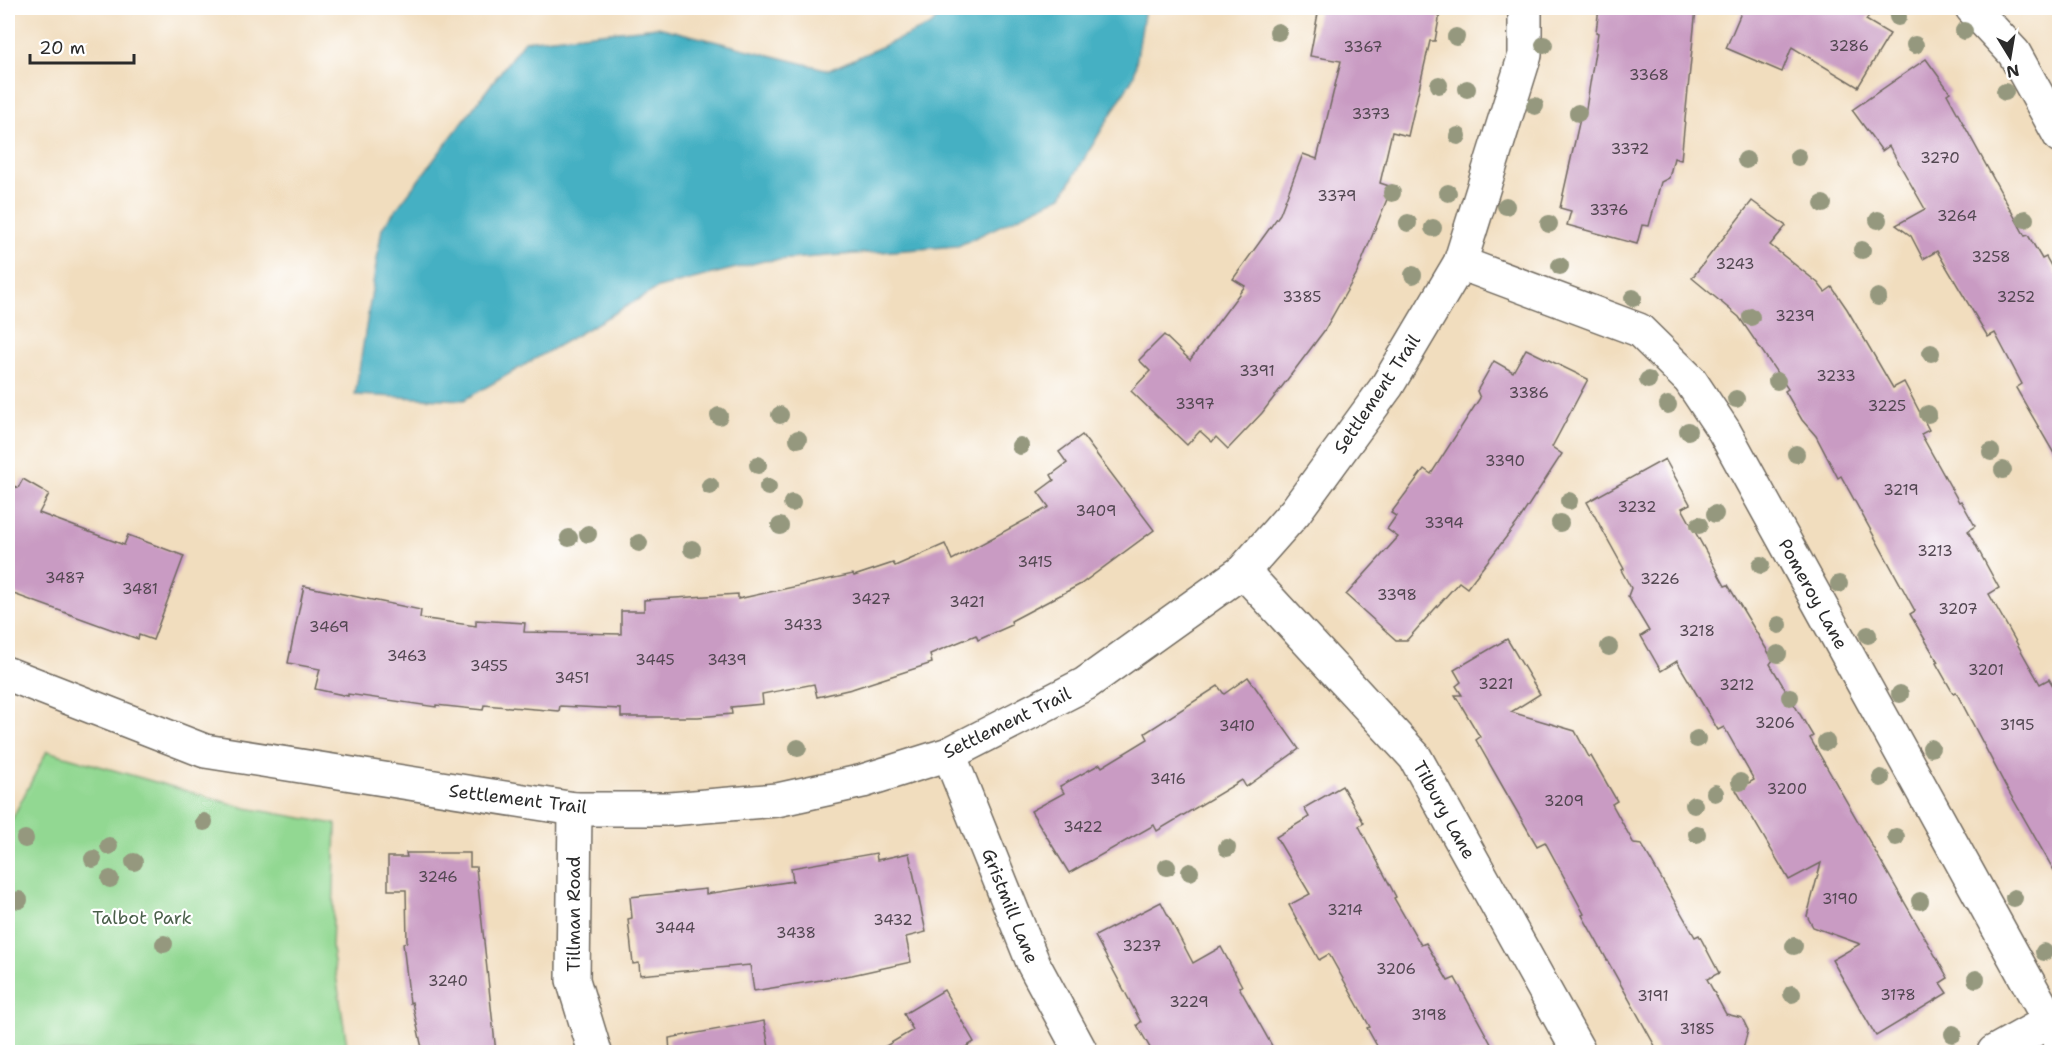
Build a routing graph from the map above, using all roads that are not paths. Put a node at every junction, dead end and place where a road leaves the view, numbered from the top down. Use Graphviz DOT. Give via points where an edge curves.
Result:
graph roads {
  1 [pos="1525,8"];
  2 [pos="1972,8"];
  3 [pos="2060,136"];
  4 [pos="1460,263"];
  5 [pos="1243,571"];
  6 [pos="8,674"];
  7 [pos="949,754"];
  8 [pos="575,809"];
  9 [pos="2054,1031"];
  10 [pos="595,1053"];
  11 [pos="1081,1053"];
  12 [pos="1579,1053"];
  13 [pos="1994,1053"];
  1 -- 4 [label="street, Settlement Trail" via="1525,55"];
  2 -- 3 [label="street" via="2014,54"];
  4 -- 5 [label="street, Settlement Trail" via="1387,386 1295,512"];
  4 -- 9 [label="street, Pomeroy Lane" via="1639,330 1690,380 1724,431"];
  5 -- 7 [label="street, Settlement Trail" via="1085,684"];
  5 -- 12 [label="street, Tilbury Lane" via="1415,757"];
  6 -- 8 [label="street, Settlement Trail" via="205,751"];
  7 -- 8 [label="street, Settlement Trail" via="863,781 777,800 670,809"];
  7 -- 11 [label="street, Gristmill Lane" via="1034,965"];
  8 -- 10 [label="street, Tillman Road" via="573,980"];
  9 -- 13 [label="street"];
}
